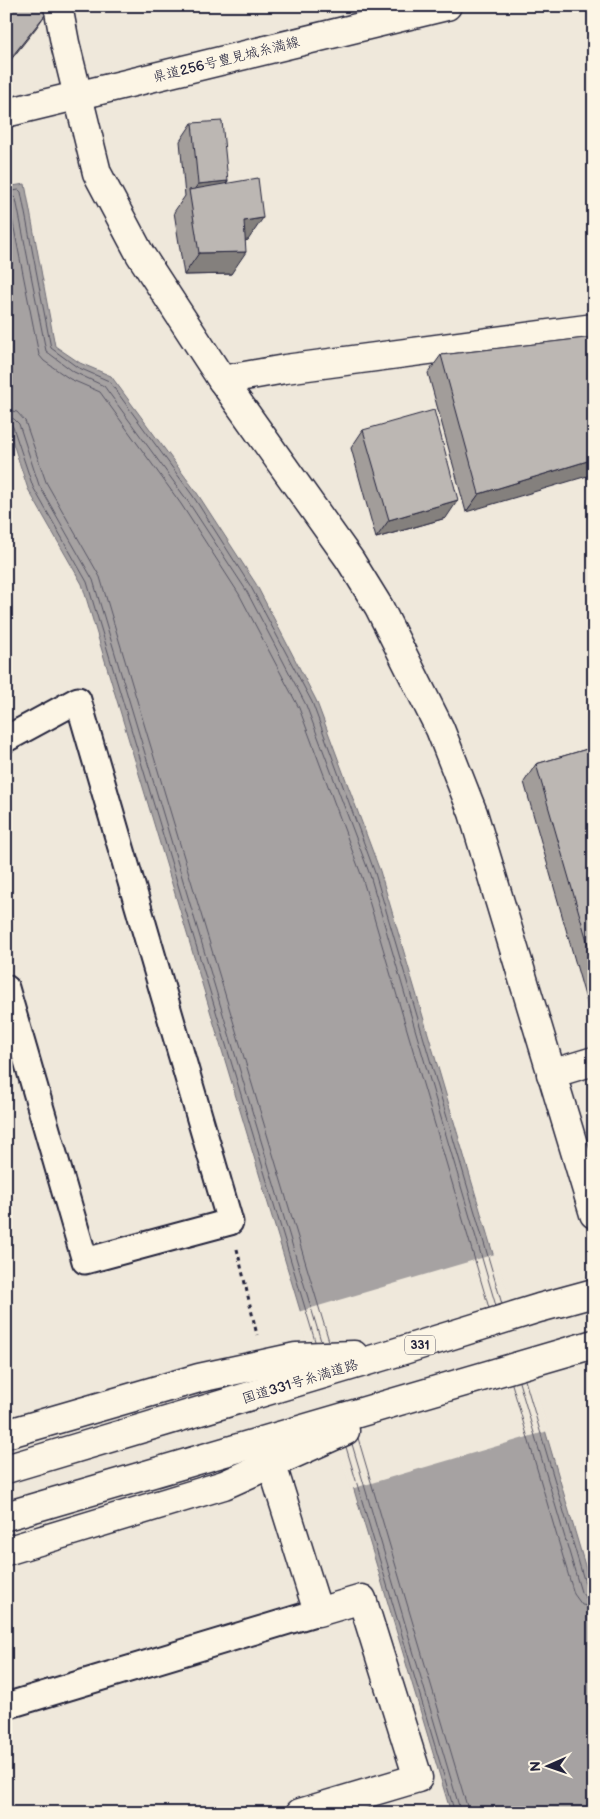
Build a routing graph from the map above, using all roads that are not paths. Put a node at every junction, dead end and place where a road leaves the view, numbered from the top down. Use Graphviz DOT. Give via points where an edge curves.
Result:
graph roads {
  1 [pos="58,6"];
  2 [pos="446,6"];
  3 [pos="78,95"];
  4 [pos="6,113"];
  5 [pos="594,328"];
  6 [pos="222,380"];
  7 [pos="6,739"];
  8 [pos="6,988"];
  9 [pos="594,1061"];
  10 [pos="551,1074"];
  11 [pos="594,1214"];
  12 [pos="594,1293"];
  13 [pos="594,1344"];
  14 [pos="298,1369"];
  15 [pos="6,1434"];
  16 [pos="319,1434"];
  17 [pos="272,1465"];
  18 [pos="6,1469"];
  19 [pos="6,1516"];
  20 [pos="6,1551"];
  21 [pos="318,1612"];
  22 [pos="6,1706"];
  23 [pos="300,1813"];
  1 -- 3 [label="main road"];
  2 -- 3 [label="main road, 県道256号豊見城糸満線"];
  3 -- 4 [label="main road, 県道256号豊見城糸満線"];
  3 -- 6 [label="main road" via="97,173 140,254"];
  5 -- 6 [label="main road"];
  6 -- 10 [label="main road" via="350,560 379,607 440,729 473,813"];
  7 -- 8 [label="street" via="78,700 230,1222 85,1261"];
  9 -- 10 [label="main road"];
  10 -- 11 [label="main road"];
  12 -- 14 [label="main road, 国道331号糸満道路 / 331" via="394,1353"];
  13 -- 16 [label="main road" via="411,1398"];
  14 -- 15 [label="main road" via="199,1378"];
  14 -- 18 [label="main road, 国道331号糸満道路 / 331" via="207,1409"];
  16 -- 17 [label="main road"];
  16 -- 19 [label="main road" via="220,1452"];
  17 -- 20 [label="main road" via="224,1485"];
  17 -- 21 [label="main road"];
  21 -- 22 [label="street"];
  21 -- 23 [label="main road" via="362,1600 418,1778"];
}
